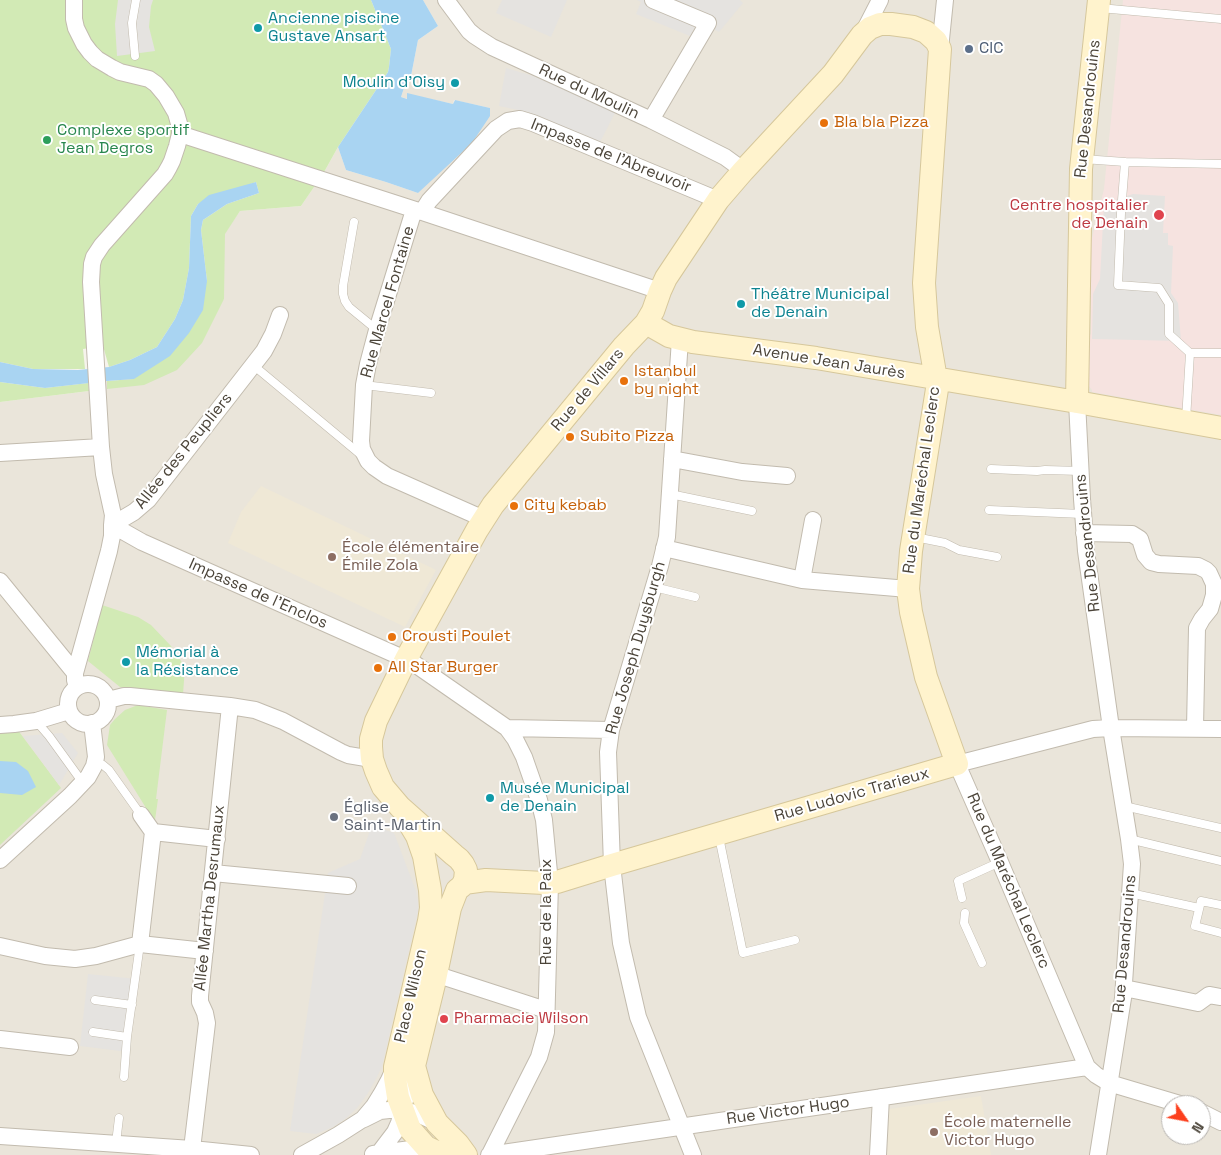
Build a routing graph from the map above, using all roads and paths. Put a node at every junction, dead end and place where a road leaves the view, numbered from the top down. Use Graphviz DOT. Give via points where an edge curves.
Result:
graph roads {
  1 [pos="74,0"];
  2 [pos="136,0"];
  3 [pos="446,0"];
  4 [pos="653,0"];
  5 [pos="880,0"];
  6 [pos="945,0"];
  7 [pos="1098,4"];
  8 [pos="1221,19"];
  9 [pos="862,35"];
  10 [pos="940,49"];
  11 [pos="135,56"];
  12 [pos="651,120"];
  13 [pos="180,134"];
  14 [pos="1081,159"];
  15 [pos="1125,162"];
  16 [pos="1221,164"];
  17 [pos="743,171"];
  18 [pos="718,200"];
  19 [pos="418,211"];
  20 [pos="354,222"];
  21 [pos="660,291"];
  22 [pos="280,315"];
  23 [pos="646,323"];
  24 [pos="377,330"];
  25 [pos="680,339"];
  26 [pos="1190,353"];
  27 [pos="1221,353"];
  28 [pos="253,365"];
  29 [pos="936,379"];
  30 [pos="364,384"];
  31 [pos="431,393"];
  32 [pos="1077,402"];
  33 [pos="1186,422"];
  34 [pos="1221,428"];
  35 [pos="101,446"];
  36 [pos="0,453"];
  37 [pos="672,458"];
  38 [pos="368,461"];
  39 [pos="991,469"];
  40 [pos="1081,471"];
  41 [pos="787,476"];
  42 [pos="670,494"];
  43 [pos="989,510"];
  44 [pos="752,511"];
  45 [pos="1082,514"];
  46 [pos="484,519"];
  47 [pos="812,520"];
  48 [pos="112,525"];
  49 [pos="1084,533"];
  50 [pos="913,537"];
  51 [pos="664,548"];
  52 [pos="998,557"];
  53 [pos="802,580"];
  54 [pos="0,581"];
  55 [pos="654,586"];
  56 [pos="908,589"];
  57 [pos="695,597"];
  58 [pos="406,659"];
  59 [pos="76,680"];
  60 [pos="108,700"];
  61 [pos="230,706"];
  62 [pos="69,710"];
  63 [pos="36,721"];
  64 [pos="92,723"];
  65 [pos="0,725"];
  66 [pos="507,728"];
  67 [pos="1111,728"];
  68 [pos="1195,728"];
  69 [pos="1221,729"];
  70 [pos="612,730"];
  71 [pos="372,759"];
  72 [pos="96,762"];
  73 [pos="957,764"];
  74 [pos="83,783"];
  75 [pos="1124,806"];
  76 [pos="400,807"];
  77 [pos="141,815"];
  78 [pos="1221,828"];
  79 [pos="153,832"];
  80 [pos="718,835"];
  81 [pos="217,839"];
  82 [pos="1129,839"];
  83 [pos="0,860"];
  84 [pos="1221,861"];
  85 [pos="1000,862"];
  86 [pos="612,865"];
  87 [pos="213,873"];
  88 [pos="460,874"];
  89 [pos="428,876"];
  90 [pos="550,883"];
  91 [pos="348,886"];
  92 [pos="1130,893"];
  93 [pos="962,898"];
  94 [pos="1221,905"];
  95 [pos="1199,908"];
  96 [pos="965,913"];
  97 [pos="1221,933"];
  98 [pos="795,940"];
  99 [pos="140,944"];
  100 [pos="0,946"];
  101 [pos="205,951"];
  102 [pos="982,963"];
  103 [pos="436,974"];
  104 [pos="1124,988"];
  105 [pos="1221,997"];
  106 [pos="95,1000"];
  107 [pos="132,1005"];
  108 [pos="546,1010"];
  109 [pos="93,1032"];
  110 [pos="127,1037"];
  111 [pos="0,1039"];
  112 [pos="70,1047"];
  113 [pos="404,1066"];
  114 [pos="1087,1067"];
  115 [pos="124,1077"];
  116 [pos="1109,1083"];
  117 [pos="881,1097"];
  118 [pos="1161,1098"];
  119 [pos="403,1110"];
  120 [pos="119,1118"];
  121 [pos="363,1119"];
  122 [pos="437,1123"];
  123 [pos="681,1127"];
  124 [pos="0,1136"];
  125 [pos="116,1143"];
  126 [pos="192,1148"];
  127 [pos="438,1152"];
  128 [pos="374,1154"];
  129 [pos="251,1155"];
  130 [pos="302,1155"];
  131 [pos="466,1155"];
  132 [pos="489,1155"];
  133 [pos="693,1155"];
  134 [pos="878,1155"];
  135 [pos="1098,1155"];
  1 -- 13 [label="street" via="76,28 90,52 120,72 149,79 156,84 176,113"];
  2 -- 11 [label="lane" via="132,22"];
  3 -- 12 [label="street, Rue du Moulin" via="469,30 492,47"];
  4 -- 12 [label="street" via="708,23"];
  5 -- 9 [label="street, Rue de Villars"];
  6 -- 10 [label="street, Rue du Maréchal Leclerc"];
  7 -- 8 [label="lane"];
  7 -- 14 [label="street, Rue Desandrouins"];
  9 -- 10 [label="street" via="880,24 906,26 930,35"];
  9 -- 17 [label="street, Rue de Villars" via="833,74"];
  10 -- 29 [label="street, Rue du Maréchal Leclerc" via="924,283 926,327"];
  12 -- 17 [label="street, Rue du Moulin" via="724,157"];
  13 -- 19 [label="street"];
  13 -- 35 [label="street" via="165,174 102,245 92,264"];
  14 -- 15 [label="lane"];
  14 -- 32 [label="street, Rue Desandrouins"];
  15 -- 16 [label="lane"];
  15 -- 26 [label="lane" via="1118,285 1159,288 1169,304 1169,334"];
  17 -- 18 [label="street, Rue de Villars"];
  18 -- 19 [label="street, Impasse de l'Abreuvoir" via="520,119 508,121 496,129"];
  18 -- 21 [label="street, Rue de Villars"];
  19 -- 21 [label="street, Rue Marcel Fontaine"];
  19 -- 24 [label="street, Rue Marcel Fontaine"];
  20 -- 24 [label="lane" via="343,294 349,307"];
  21 -- 23 [label="street, Rue de Villars"];
  22 -- 28 [label="street, Allée des Peupliers" via="268,343"];
  23 -- 25 [label="street, Avenue Jean Jaurès"];
  23 -- 46 [label="street, Rue de Villars"];
  24 -- 30 [label="street, Rue Marcel Fontaine"];
  25 -- 29 [label="street, Avenue Jean Jaurès"];
  25 -- 37 [label="street, Rue Joseph Duysburgh"];
  26 -- 27 [label="lane"];
  26 -- 33 [label="lane"];
  28 -- 38 [label="lane"];
  28 -- 48 [label="street, Allée des Peupliers" via="148,500"];
  29 -- 32 [label="street, Avenue Jean Jaurès"];
  29 -- 50 [label="street, Rue du Maréchal Leclerc" via="936,398"];
  30 -- 31 [label="lane"];
  30 -- 38 [label="street, Rue Marcel Fontaine" via="361,441"];
  32 -- 33 [label="street, Avenue Jean Jaurès"];
  32 -- 40 [label="street, Rue Desandrouins"];
  33 -- 34 [label="street, Avenue Jean Jaurès"];
  35 -- 36 [label="street"];
  35 -- 48 [label="street"];
  37 -- 41 [label="street" via="742,472"];
  37 -- 42 [label="street, Rue Joseph Duysburgh"];
  38 -- 46 [label="street" via="388,476"];
  39 -- 40 [label="lane"];
  40 -- 45 [label="street, Rue Desandrouins"];
  42 -- 44 [label="lane"];
  42 -- 51 [label="street, Rue Joseph Duysburgh"];
  43 -- 45 [label="lane"];
  45 -- 49 [label="street, Rue Desandrouins"];
  46 -- 58 [label="street, Rue de Villars"];
  47 -- 53 [label="street"];
  48 -- 58 [label="street, Impasse de l'Enclos" via="142,542"];
  48 -- 59 [label="street" via="109,551"];
  49 -- 67 [label="street, Rue Desandrouins"];
  49 -- 68 [label="street" via="1132,534 1140,539 1151,562 1198,566 1209,573 1214,595 1210,609 1197,628"];
  50 -- 52 [label="lane"];
  50 -- 56 [label="street, Rue du Maréchal Leclerc"];
  51 -- 53 [label="street"];
  51 -- 55 [label="street, Rue Joseph Duysburgh"];
  53 -- 56 [label="street"];
  54 -- 59 [label="street"];
  55 -- 57 [label="lane"];
  55 -- 70 [label="street, Rue Joseph Duysburgh"];
  56 -- 73 [label="street, Rue du Maréchal Leclerc" via="926,676"];
  58 -- 66 [label="street, Rue de la Paix"];
  58 -- 71 [label="street, Rue de Villars" via="376,721 371,739"];
  59 -- 60 [label="street" via="94,685 104,692"];
  59 -- 62 [label="street" via="68,702"];
  60 -- 61 [label="street" via="130,696"];
  60 -- 64 [label="street" via="104,715"];
  61 -- 71 [label="street" via="266,714 348,755"];
  61 -- 81 [label="street, Allée Martha Desrumaux"];
  62 -- 63 [label="street"];
  62 -- 64 [label="street" via="78,721"];
  63 -- 65 [label="street"];
  63 -- 74 [label="lane"];
  64 -- 72 [label="street"];
  66 -- 70 [label="street"];
  66 -- 90 [label="street, Rue de la Paix" via="521,752 539,800"];
  67 -- 68 [label="street, Rue Ludovic Trarieux"];
  67 -- 73 [label="street, Rue Ludovic Trarieux" via="1085,731"];
  67 -- 75 [label="street, Rue Desandrouins"];
  68 -- 69 [label="street, Rue Ludovic Trarieux"];
  70 -- 86 [label="street, Rue Joseph Duysburgh" via="608,752"];
  71 -- 76 [label="street, Rue de Villars" via="383,786"];
  72 -- 74 [label="street"];
  72 -- 77 [label="lane" via="109,770"];
  73 -- 80 [label="street, Rue Ludovic Trarieux"];
  73 -- 85 [label="street, Rue du Maréchal Leclerc"];
  74 -- 83 [label="street"];
  75 -- 78 [label="lane"];
  75 -- 82 [label="street, Rue Desandrouins"];
  76 -- 88 [label="street"];
  76 -- 89 [label="street, Place Wilson" via="420,843"];
  77 -- 79 [label="street"];
  79 -- 81 [label="street"];
  79 -- 99 [label="street"];
  80 -- 86 [label="street, Rue Ludovic Trarieux"];
  80 -- 98 [label="lane" via="743,953"];
  81 -- 87 [label="street, Allée Martha Desrumaux"];
  82 -- 84 [label="lane"];
  82 -- 92 [label="street, Rue Desandrouins" via="1132,864"];
  85 -- 93 [label="lane" via="958,881"];
  85 -- 114 [label="street, Rue du Maréchal Leclerc"];
  86 -- 90 [label="street, Rue Ludovic Trarieux"];
  86 -- 123 [label="street, Rue Joseph Duysburgh" via="621,943 638,1017"];
  87 -- 91 [label="street"];
  87 -- 101 [label="street, Allée Martha Desrumaux"];
  88 -- 89 [label="street" via="451,893 432,887"];
  88 -- 89 [label="street" via="444,854 431,862"];
  88 -- 90 [label="street, Rue Ludovic Trarieux" via="486,880"];
  88 -- 103 [label="street, Place Wilson"];
  89 -- 113 [label="street, Place Wilson" via="429,922"];
  90 -- 108 [label="street, Rue de la Paix"];
  92 -- 95 [label="lane"];
  92 -- 104 [label="street, Rue Desandrouins"];
  94 -- 95 [label="lane" via="1201,901"];
  95 -- 97 [label="lane" via="1195,926"];
  96 -- 102 [label="lane" via="964,923"];
  99 -- 100 [label="street" via="74,959"];
  99 -- 101 [label="street"];
  99 -- 107 [label="lane"];
  101 -- 126 [label="street, Allée Martha Desrumaux" via="200,1002 207,1023"];
  103 -- 108 [label="street"];
  103 -- 113 [label="street, Place Wilson"];
  104 -- 105 [label="street" via="1198,1003 1209,995"];
  104 -- 116 [label="street, Rue Desandrouins"];
  106 -- 107 [label="lane"];
  107 -- 110 [label="lane"];
  108 -- 132 [label="street, Rue de la Paix" via="539,1057"];
  109 -- 110 [label="lane"];
  110 -- 115 [label="lane"];
  111 -- 112 [label="street"];
  113 -- 119 [label="street, Place Wilson" via="396,1089"];
  113 -- 121 [label="street" via="390,1080"];
  113 -- 122 [label="street, Place Wilson"];
  114 -- 116 [label="street"];
  114 -- 117 [label="street, Rue Victor Hugo"];
  116 -- 118 [label="street"];
  116 -- 135 [label="street"];
  117 -- 123 [label="street, Rue Victor Hugo"];
  117 -- 134 [label="street"];
  119 -- 121 [label="street" via="388,1110"];
  119 -- 122 [label="street"];
  119 -- 127 [label="street, Place Wilson" via="410,1128 423,1144"];
  119 -- 128 [label="street" via="394,1132"];
  120 -- 125 [label="lane"];
  121 -- 130 [label="street"];
  122 -- 131 [label="street, Place Wilson"];
  123 -- 132 [label="street, Rue Victor Hugo"];
  123 -- 133 [label="street, Rue Joseph Duysburgh"];
  124 -- 125 [label="street"];
  125 -- 126 [label="street"];
  126 -- 129 [label="street"];
  127 -- 128 [label="street" via="411,1149"];
}
